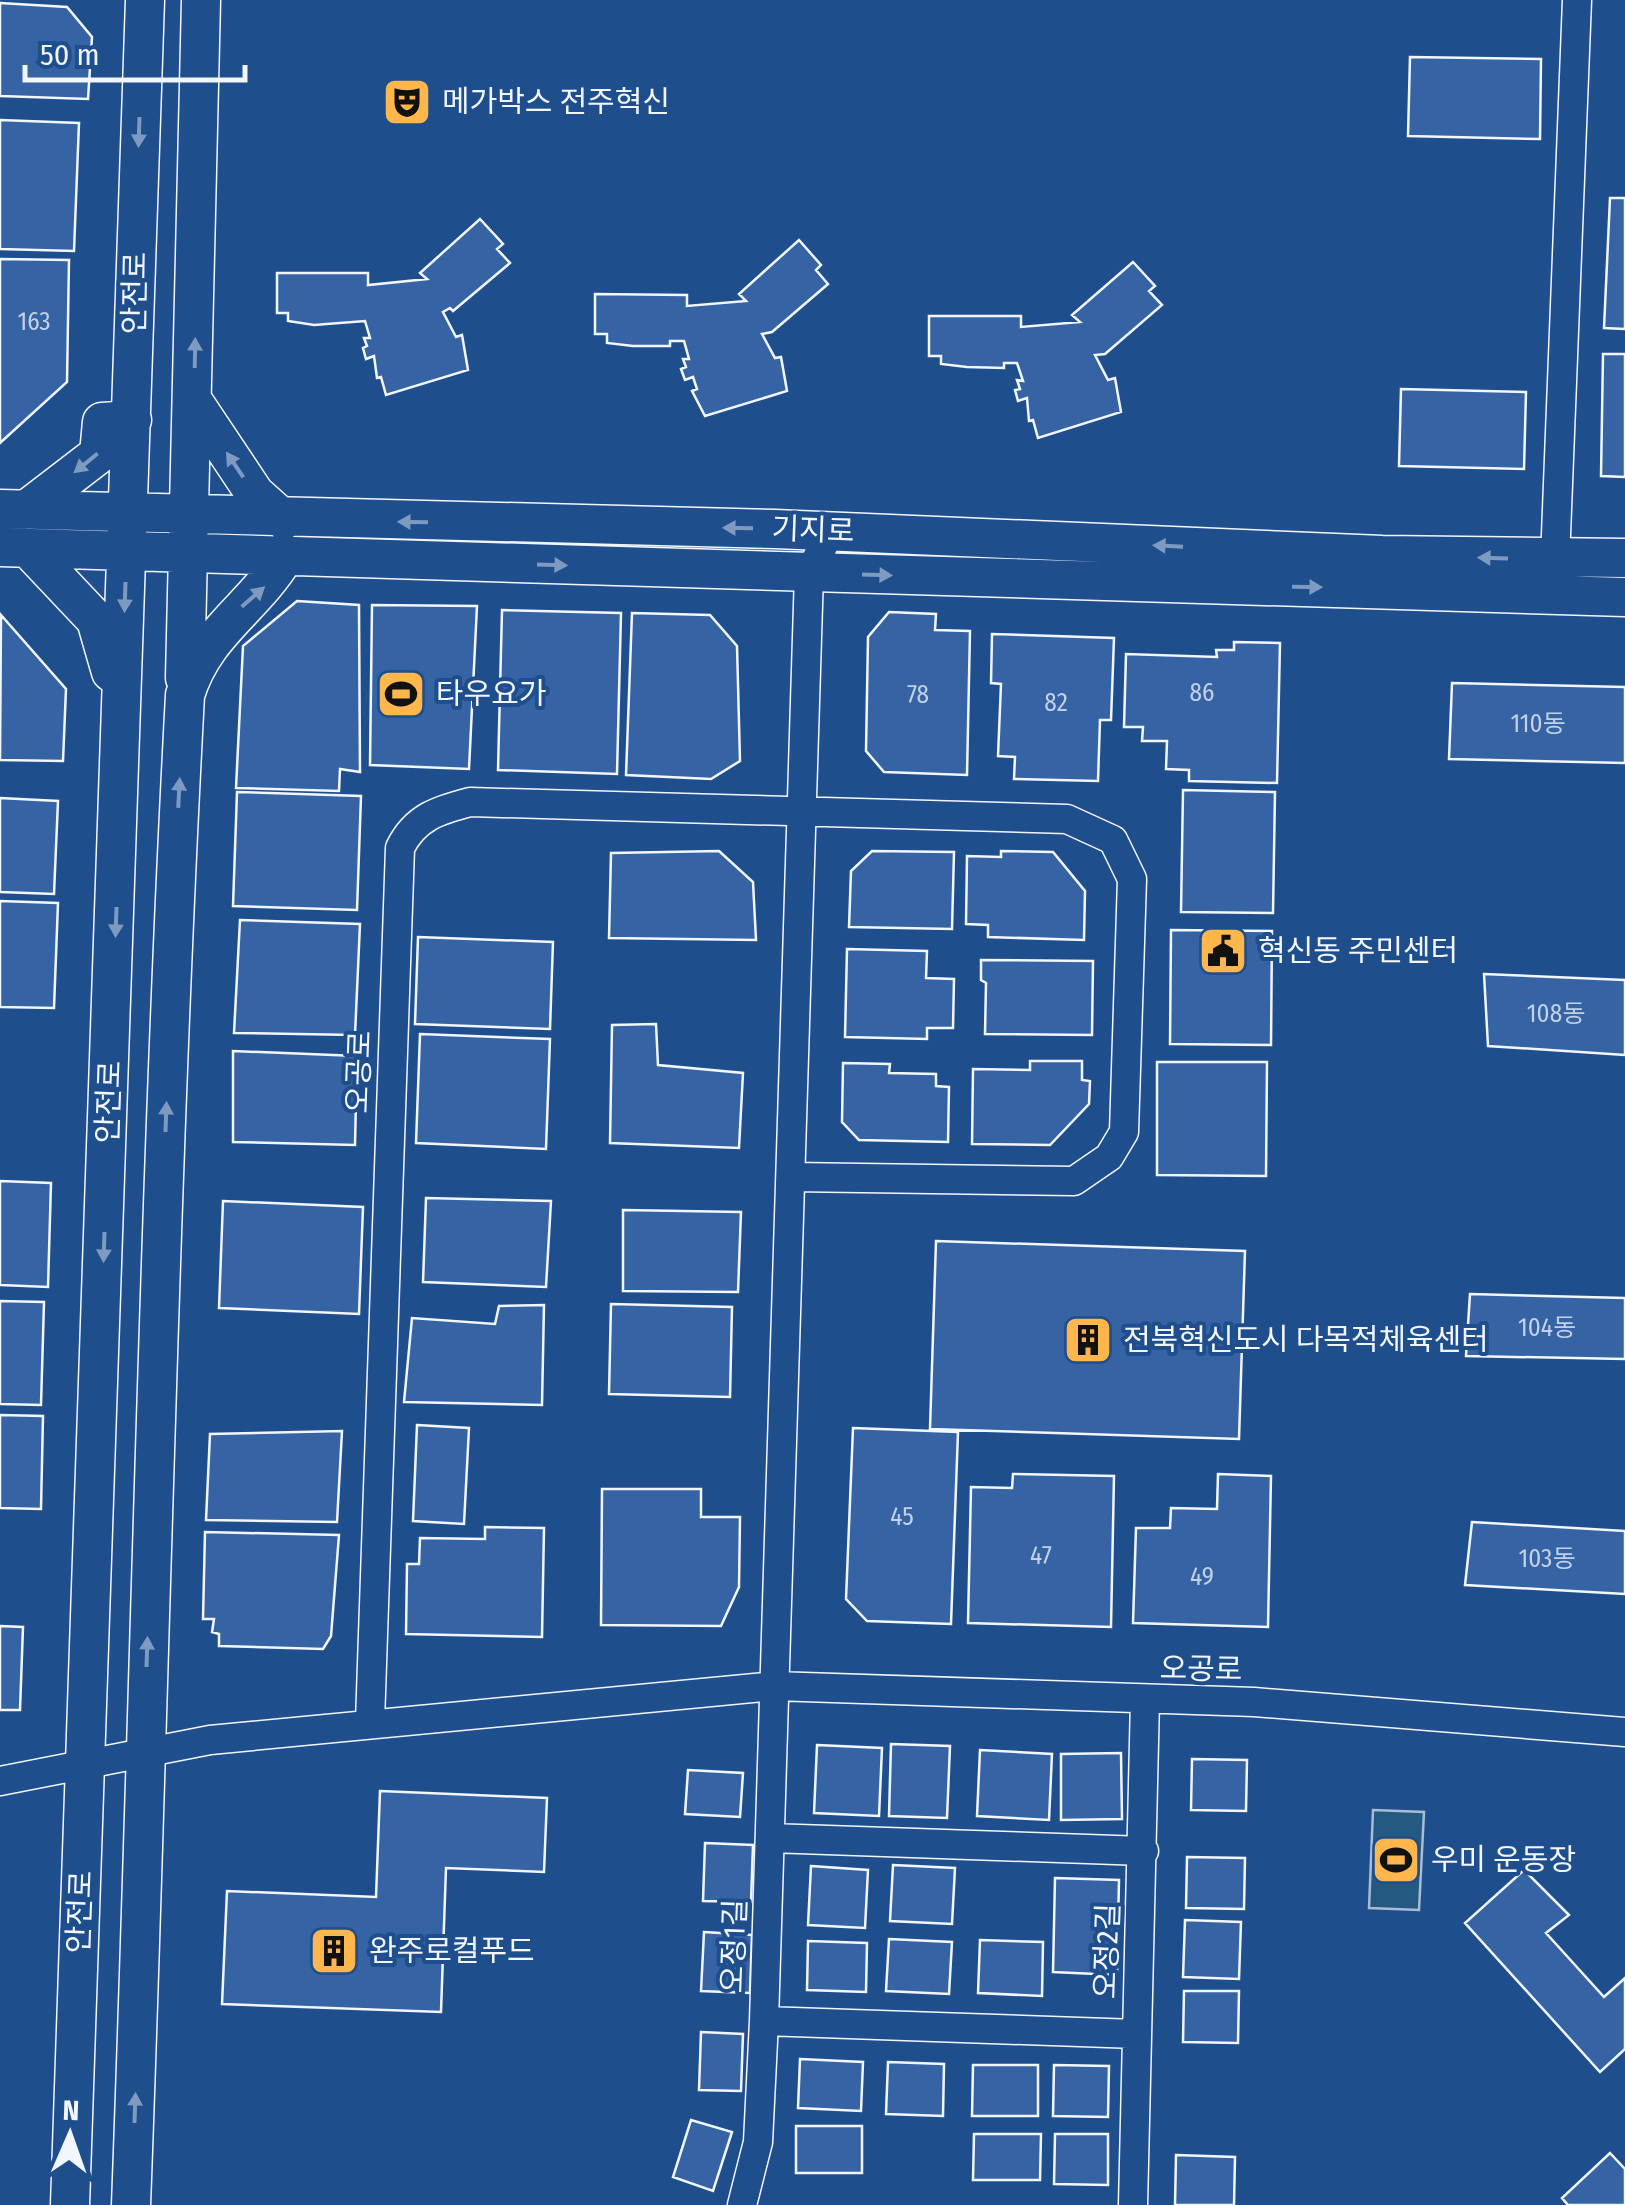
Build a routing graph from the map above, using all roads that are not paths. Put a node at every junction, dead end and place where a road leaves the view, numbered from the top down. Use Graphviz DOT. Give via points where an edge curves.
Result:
graph roads {
  1 [pos="145,0"];
  2 [pos="201,0"];
  3 [pos="1578,0"];
  4 [pos="195,404"];
  5 [pos="132,420"];
  6 [pos="13,510"];
  7 [pos="192,516"];
  8 [pos="831,530"];
  9 [pos="127,532"];
  10 [pos="285,538"];
  11 [pos="14,548"];
  12 [pos="191,555"];
  13 [pos="1625,558"];
  14 [pos="1555,560"];
  15 [pos="809,573"];
  16 [pos="1625,597"];
  17 [pos="184,696"];
  18 [pos="120,704"];
  19 [pos="804,812"];
  20 [pos="792,1177"];
  21 [pos="774,1686"];
  22 [pos="1145,1700"];
  23 [pos="370,1722"];
  24 [pos="1625,1732"];
  25 [pos="144,1750"];
  26 [pos="85,1766"];
  27 [pos="0,1780"];
  28 [pos="770,1838"];
  29 [pos="1144,1851"];
  30 [pos="764,2021"];
  31 [pos="1136,2034"];
  32 [pos="70,2205"];
  33 [pos="132,2205"];
  34 [pos="742,2205"];
  35 [pos="1134,2205"];
  1 -- 5 [label="street, 안전로, one-way"];
  4 -- 2 [label="street, 안전로, one-way"];
  3 -- 14 [label="street"];
  4 -- 7 [label="street, 안전로"];
  10 -- 4 [label="street, one-way"];
  5 -- 6 [label="street, one-way" via="102,422 99,454"];
  5 -- 9 [label="street, 안전로"];
  6 -- 9 [label="street, 기지로"];
  7 -- 9 [label="street, 기지로"];
  7 -- 10 [label="street, 기지로"];
  7 -- 12 [label="street, 안전로"];
  8 -- 10 [label="street, 기지로, one-way"];
  14 -- 8 [label="street, 기지로, one-way"];
  8 -- 15 [label="street"];
  9 -- 11 [label="street, 기지로"];
  9 -- 12 [label="street, 기지로"];
  9 -- 18 [label="street, 안전로, one-way"];
  10 -- 12 [label="street, 기지로"];
  10 -- 15 [label="street, 기지로, one-way"];
  17 -- 10 [label="street, one-way" via="202,650 268,583"];
  11 -- 18 [label="street" via="96,620"];
  12 -- 17 [label="street, 안전로"];
  13 -- 14 [label="street, 기지로"];
  15 -- 16 [label="street, 기지로, one-way"];
  15 -- 19 [label="street"];
  25 -- 17 [label="street, 안전로, one-way"];
  18 -- 26 [label="street, 안전로, one-way"];
  19 -- 20 [label="street"];
  19 -- 20 [label="street, 오공로" via="1067,819 1113,840 1132,879 1124,1132 1109,1157 1074,1181"];
  19 -- 23 [label="street, 오공로" via="470,802 431,812 400,848"];
  20 -- 21 [label="street"];
  21 -- 22 [label="street, 오공로"];
  21 -- 23 [label="street, 오공로"];
  21 -- 28 [label="street, 오정1길"];
  22 -- 24 [label="street, 오공로" via="1254,1702"];
  22 -- 29 [label="street, 오정2길"];
  23 -- 25 [label="street, 오공로"];
  25 -- 26 [label="street, 오공로"];
  33 -- 25 [label="street, one-way"];
  26 -- 27 [label="street, 오공로"];
  26 -- 32 [label="street, 안전로"];
  28 -- 29 [label="street"];
  28 -- 30 [label="street, 오정1길"];
  29 -- 31 [label="street, 오정2길"];
  30 -- 31 [label="street"];
  30 -- 34 [label="street, 오정1길" via="758,2142"];
  31 -- 35 [label="street, 오정2길"];
}
